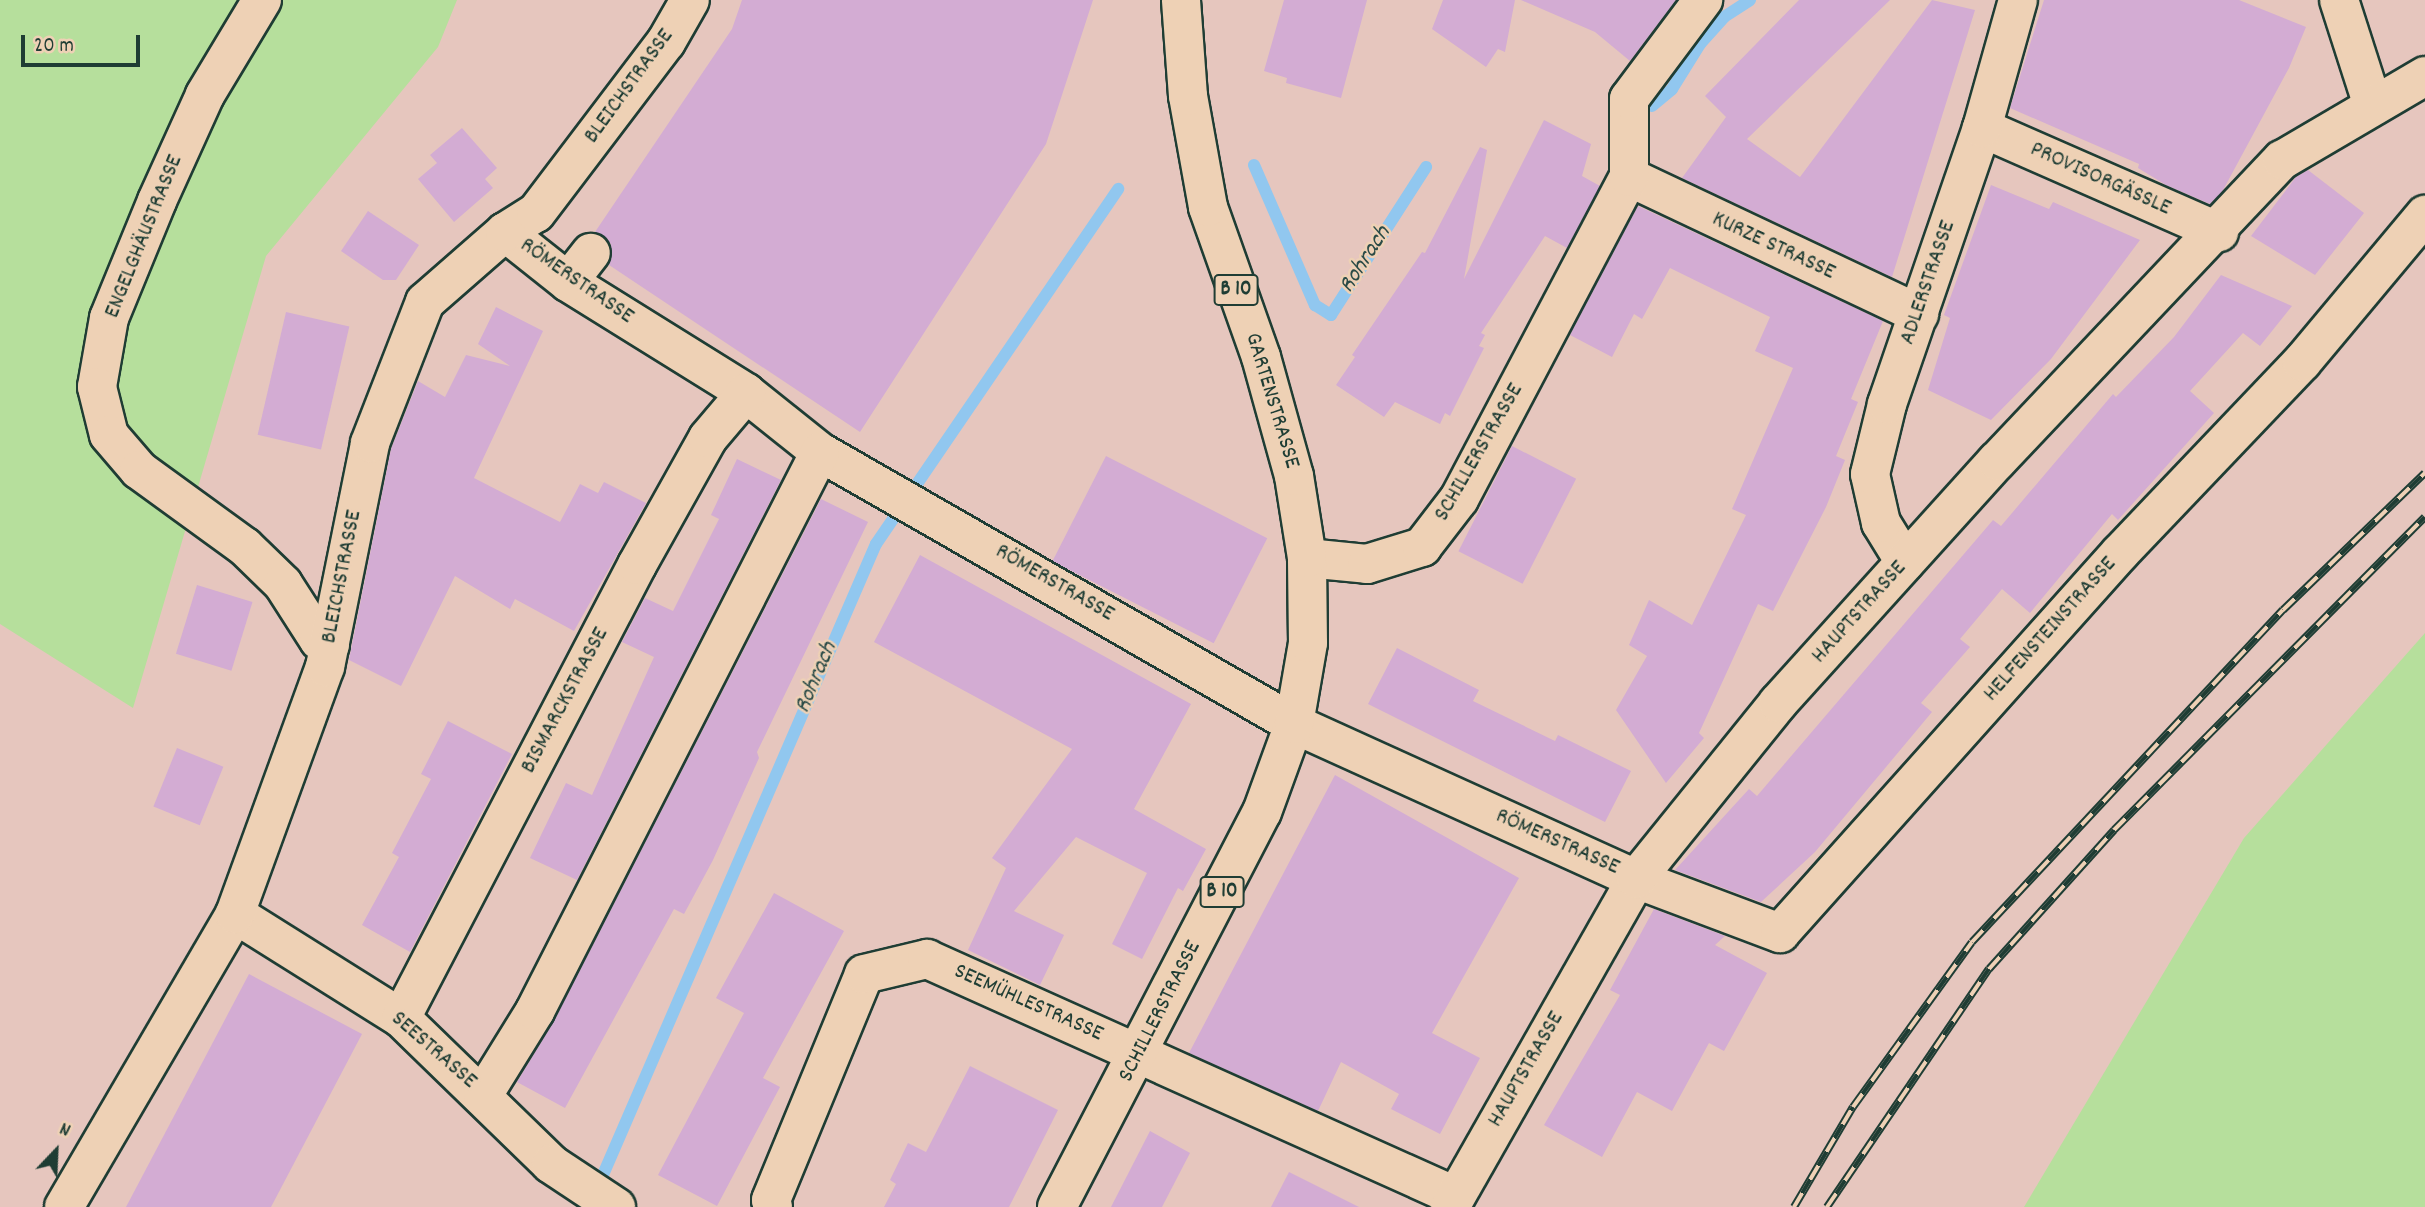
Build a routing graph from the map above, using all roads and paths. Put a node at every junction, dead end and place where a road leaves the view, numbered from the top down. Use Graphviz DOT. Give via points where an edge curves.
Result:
graph roads {
  1 [pos="262,0"];
  2 [pos="690,0"];
  3 [pos="1181,0"];
  4 [pos="1703,0"];
  5 [pos="2018,0"];
  6 [pos="2339,0"];
  7 [pos="2425,76"];
  8 [pos="2373,106"];
  9 [pos="1982,128"];
  10 [pos="1629,177"];
  11 [pos="2425,215"];
  12 [pos="505,232"];
  13 [pos="2218,232"];
  14 [pos="1919,314"];
  15 [pos="746,393"];
  16 [pos="820,452"];
  17 [pos="1307,558"];
  18 [pos="1905,562"];
  19 [pos="330,645"];
  20 [pos="1294,724"];
  21 [pos="1636,879"];
  22 [pos="234,914"];
  23 [pos="401,1018"];
  24 [pos="1140,1054"];
  25 [pos="483,1095"];
  26 [pos="572,1190"];
  27 [pos="1452,1202"];
  28 [pos="64,1207"];
  29 [pos="616,1207"];
  30 [pos="773,1207"];
  31 [pos="1057,1207"];
  1 -- 19 [label="street, ENGELGHÄUSTRASSE" via="205,95 157,201 109,318 97,387 108,435 139,470 245,547 283,584 319,640"];
  2 -- 12 [label="street, BLEICHSTRASSE" via="666,42 536,212"];
  3 -- 17 [label="street, GARTENSTRASSE / B 10" via="1188,96 1208,207 1261,357 1291,463"];
  4 -- 10 [label="street, SCHILLERSTRASSE" via="1629,99"];
  5 -- 9 [label="street, ADLERSTRASSE"];
  6 -- 8 [label="street"];
  7 -- 8 [label="street"];
  8 -- 13 [label="street, HAUPTSTRASSE" via="2282,160"];
  9 -- 13 [label="street, PROVISORGÄSSLE"];
  9 -- 14 [label="street, ADLERSTRASSE"];
  10 -- 14 [label="street, KURZE STRASSE"];
  10 -- 17 [label="street, SCHILLERSTRASSE" via="1459,499 1422,547 1367,564"];
  11 -- 21 [label="street, HELFENSTEINSTRASSE" via="2302,362 2120,553 1780,933"];
  12 -- 15 [label="street, RÖMERSTRASSE" via="580,268"];
  12 -- 19 [label="street, BLEICHSTRASSE" via="425,302 370,443"];
  13 -- 18 [label="street, HAUPTSTRASSE"];
  14 -- 18 [label="street, ADLERSTRASSE" via="1887,404 1870,474 1881,523"];
  15 -- 16 [label="street, RÖMERSTRASSE"];
  15 -- 23 [label="street, BISMARCKSTRASSE" via="708,438 637,565"];
  16 -- 20 [label="street, RÖMERSTRASSE"];
  16 -- 25 [label="street" via="535,1011"];
  17 -- 20 [label="street, SCHILLERSTRASSE / B 10" via="1308,643"];
  18 -- 21 [label="street, HAUPTSTRASSE" via="1778,703"];
  19 -- 22 [label="street, BLEICHSTRASSE"];
  20 -- 21 [label="street, RÖMERSTRASSE"];
  20 -- 24 [label="street, SCHILLERSTRASSE / B 10" via="1262,811"];
  21 -- 27 [label="street, HAUPTSTRASSE"];
  22 -- 23 [label="street, SEESTRASSE"];
  22 -- 28 [label="street, BLEICHSTRASSE"];
  23 -- 25 [label="street, SEESTRASSE"];
  24 -- 27 [label="street, SEEMÜHLESTRASSE"];
  24 -- 30 [label="street, SEEMÜHLESTRASSE" via="927,959 864,974 771,1200"];
  24 -- 31 [label="street, SCHILLERSTRASSE / B 10"];
  25 -- 26 [label="street, SEESTRASSE"];
  26 -- 29 [label="street, SEESTRASSE"];
}
